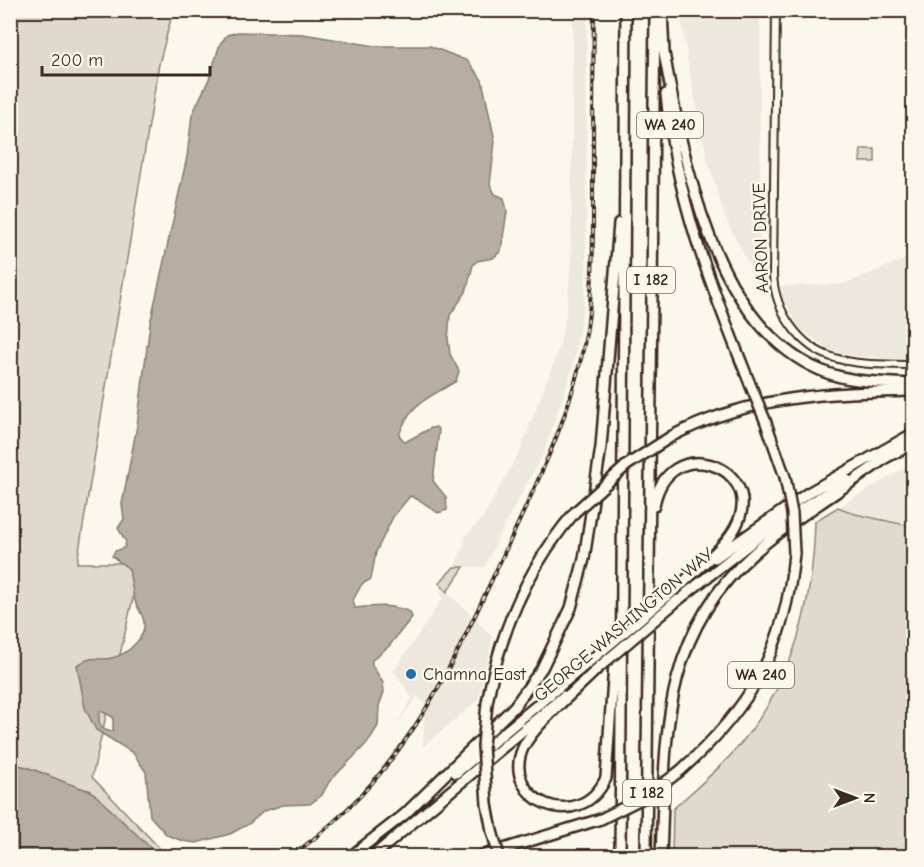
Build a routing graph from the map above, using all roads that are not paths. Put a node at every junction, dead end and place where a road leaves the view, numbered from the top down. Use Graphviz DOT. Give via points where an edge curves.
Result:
graph roads {
  1 [pos="626,10"];
  2 [pos="655,10"];
  3 [pos="662,10"];
  4 [pos="776,10"];
  5 [pos="663,47"];
  6 [pos="625,137"];
  7 [pos="914,365"];
  8 [pos="914,384"];
  9 [pos="914,392"];
  10 [pos="914,433"];
  11 [pos="914,442"];
  12 [pos="891,454"];
  13 [pos="650,550"];
  14 [pos="622,552"];
  15 [pos="680,585"];
  16 [pos="598,668"];
  17 [pos="405,814"];
  18 [pos="351,856"];
  19 [pos="373,856"];
  20 [pos="481,856"];
  21 [pos="499,856"];
  22 [pos="620,856"];
  23 [pos="646,856"];
  24 [pos="661,856"];
  1 -- 6 [label="highway, I 182"];
  2 -- 13 [label="highway, I 182"];
  3 -- 5 [label="highway, WA 240"];
  4 -- 7 [label="street, AARON DRIVE" via="773,274 780,306 795,332 829,356 853,362"];
  5 -- 8 [label="highway" via="692,184 722,264 752,316 785,350 821,371 850,379"];
  5 -- 20 [label="highway, WA 240, bridge" via="671,134 692,232 785,477 794,553 783,622 763,673 729,722 680,771 646,796 601,819"];
  6 -- 14 [label="highway, I 182"];
  6 -- 17 [label="highway, WA 240" via="607,396 594,498 576,593 542,668 514,708"];
  9 -- 21 [label="highway, bridge" via="785,398 711,417 627,465 575,512 542,556 517,601 497,652 483,746 487,804"];
  10 -- 15 [label="highway, GEORGE WASHINGTON WAY" via="808,493"];
  11 -- 12 [label="highway, GEORGE WASHINGTON WAY"];
  12 -- 16 [label="highway, GEORGE WASHINGTON WAY, bridge" via="770,529"];
  12 -- 24 [label="highway" via="755,552 720,589 696,624 679,666 669,708"];
  13 -- 15 [label="highway" via="657,492 667,475 696,462 712,464 729,475 740,492 738,522 730,536"];
  13 -- 23 [label="highway, I 182"];
  14 -- 16 [label="highway" via="606,778 595,795 581,805 548,806 529,792 521,776 523,748"];
  14 -- 22 [label="highway, I 182"];
  15 -- 17 [label="highway, GEORGE WASHINGTON WAY, bridge"];
  16 -- 19 [label="highway, GEORGE WASHINGTON WAY"];
  17 -- 18 [label="highway, WA 240"];
}
